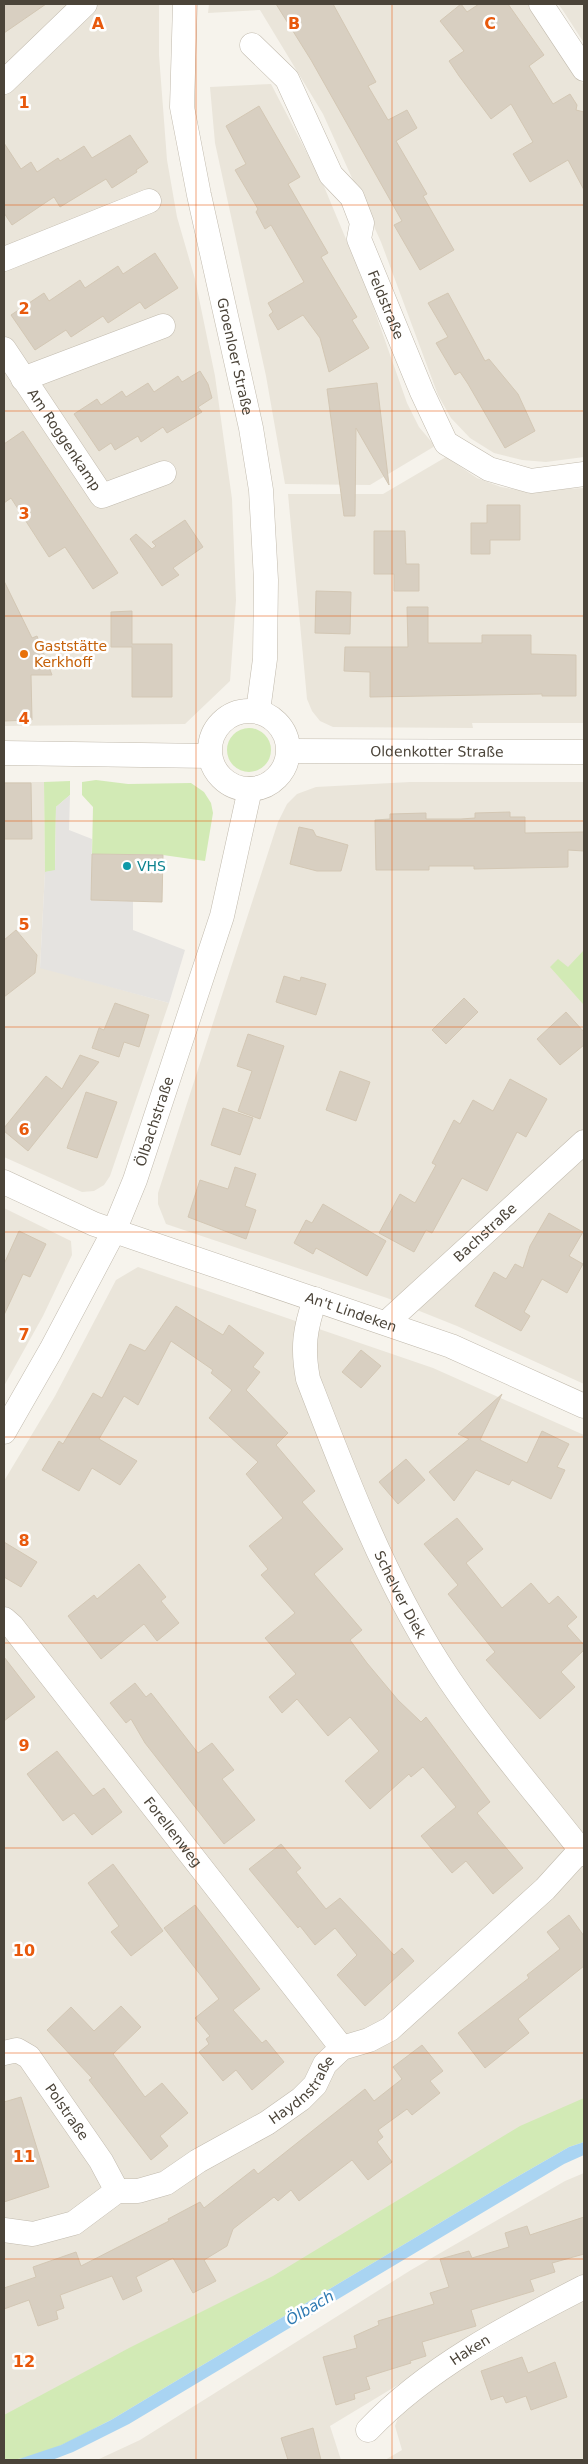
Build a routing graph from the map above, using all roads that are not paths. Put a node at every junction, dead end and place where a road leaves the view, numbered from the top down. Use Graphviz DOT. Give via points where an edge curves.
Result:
graph roads {
  1 [pos="85,4"];
  2 [pos="185,4"];
  3 [pos="541,4"];
  4 [pos="252,45"];
  5 [pos="584,69"];
  6 [pos="4,82"];
  7 [pos="149,201"];
  8 [pos="4,259"];
  9 [pos="163,326"];
  10 [pos="4,349"];
  11 [pos="23,379"];
  12 [pos="164,473"];
  13 [pos="584,474"];
  14 [pos="258,711"];
  15 [pos="289,751"];
  16 [pos="4,752"];
  17 [pos="584,752"];
  18 [pos="210,756"];
  19 [pos="250,789"];
  20 [pos="584,1142"];
  21 [pos="4,1182"];
  22 [pos="114,1231"];
  23 [pos="315,1299"];
  24 [pos="386,1323"];
  25 [pos="584,1406"];
  26 [pos="4,1432"];
  27 [pos="4,1619"];
  28 [pos="583,1850"];
  29 [pos="342,2048"];
  30 [pos="4,2053"];
  31 [pos="117,2191"];
  32 [pos="4,2230"];
  33 [pos="584,2287"];
  34 [pos="368,2430"];
  1 -- 6 [label="street"];
  2 -- 14 [label="street, Groenloer Straße" via="182,107 251,428 261,490 266,580 264,659"];
  3 -- 5 [label="street"];
  4 -- 13 [label="street, Feldstraße" via="286,79 331,175 352,196 362,223 359,239 446,443 489,469 531,481"];
  7 -- 8 [label="street"];
  9 -- 11 [label="street, Am Roggenkamp"];
  10 -- 11 [label="street, Am Roggenkamp"];
  11 -- 12 [label="street, Am Roggenkamp" via="102,496"];
  14 -- 15 [label="street" via="280,725 287,737"];
  14 -- 18 [label="street" via="245,710 222,721 210,743"];
  15 -- 17 [label="street, Oldenkotter Straße"];
  15 -- 19 [label="street" via="277,777 262,787"];
  16 -- 18 [label="street"];
  18 -- 19 [label="street" via="220,776 229,783"];
  19 -- 22 [label="street, Ölbachstraße" via="222,916 204,975 154,1128"];
  20 -- 24 [label="street, Bachstraße"];
  21 -- 22 [label="street, An't Lindeken"];
  22 -- 23 [label="street, An't Lindeken"];
  22 -- 26 [label="street, Ölbachstraße" via="52,1350"];
  23 -- 24 [label="street, An't Lindeken"];
  23 -- 28 [label="street, Schelver Diek" via="303,1355 308,1379 365,1519 400,1594 459,1693"];
  24 -- 25 [label="street, An't Lindeken" via="513,1372"];
  27 -- 29 [label="street, Forellenweg"];
  28 -- 29 [label="street, Haydnstraße" via="545,1889 390,2029"];
  29 -- 31 [label="street, Haydnstraße" via="325,2064 316,2085 266,2122 166,2183 138,2191"];
  30 -- 31 [label="street, Polstraße" via="17,2050 30,2057 101,2161"];
  31 -- 32 [label="street" via="74,2223 33,2234"];
  33 -- 34 [label="street, Haken" via="414,2386"];
}
